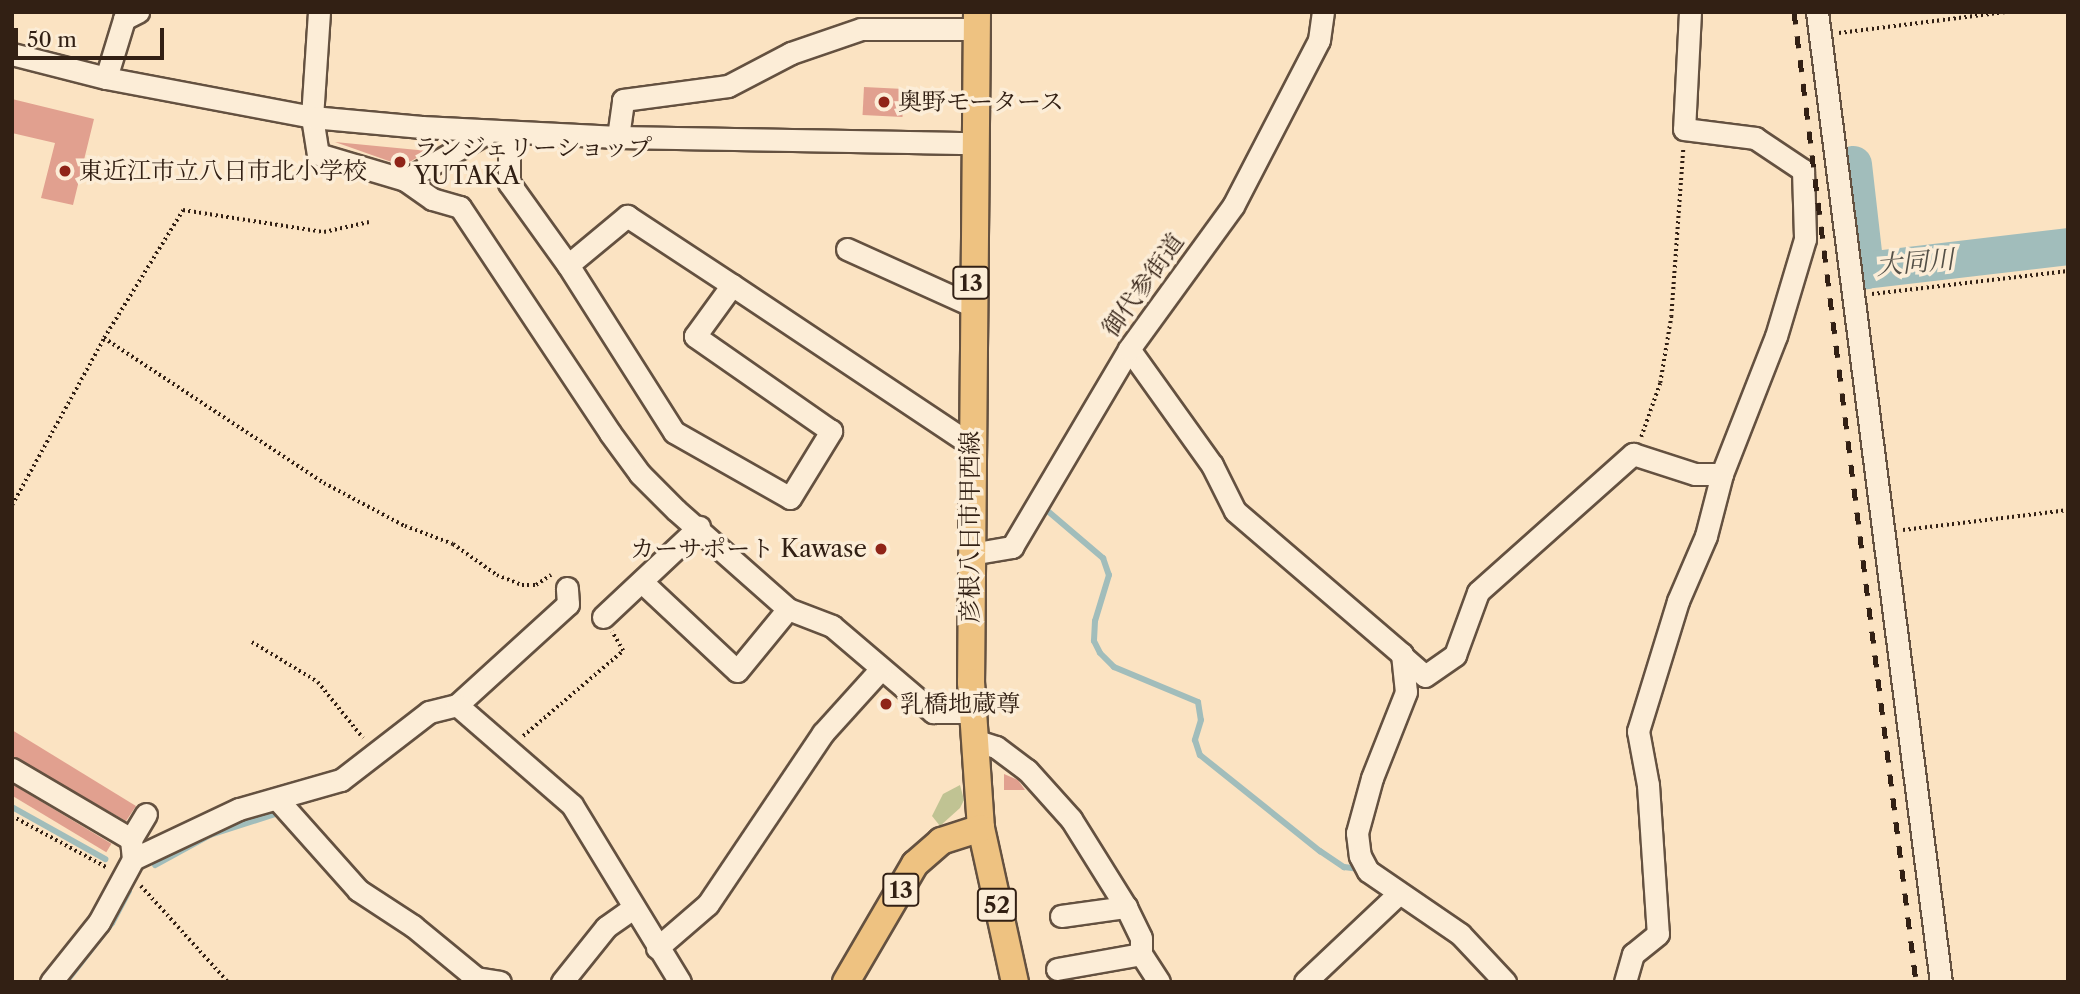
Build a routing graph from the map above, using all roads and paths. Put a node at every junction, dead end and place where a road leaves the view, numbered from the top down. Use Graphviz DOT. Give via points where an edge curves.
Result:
graph roads {
  1 [pos="138,12"];
  2 [pos="319,12"];
  3 [pos="1323,12"];
  4 [pos="1690,12"];
  5 [pos="1817,12"];
  6 [pos="2006,12"];
  7 [pos="977,21"];
  8 [pos="1819,36"];
  9 [pos="12,54"];
  10 [pos="106,78"];
  11 [pos="312,117"];
  12 [pos="1684,129"];
  13 [pos="499,132"];
  14 [pos="618,137"];
  15 [pos="973,143"];
  16 [pos="405,180"];
  17 [pos="369,222"];
  18 [pos="847,248"];
  19 [pos="568,265"];
  20 [pos="2068,271"];
  21 [pos="732,285"];
  22 [pos="1852,296"];
  23 [pos="971,305"];
  24 [pos="104,338"];
  25 [pos="1129,349"];
  26 [pos="970,444"];
  27 [pos="1633,454"];
  28 [pos="1721,474"];
  29 [pos="12,505"];
  30 [pos="2068,510"];
  31 [pos="699,527"];
  32 [pos="1881,532"];
  33 [pos="971,554"];
  34 [pos="642,582"];
  35 [pos="567,588"];
  36 [pos="788,609"];
  37 [pos="603,617"];
  38 [pos="253,642"];
  39 [pos="1402,656"];
  40 [pos="880,670"];
  41 [pos="457,705"];
  42 [pos="973,712"];
  43 [pos="974,740"];
  44 [pos="509,749"];
  45 [pos="377,756"];
  46 [pos="12,768"];
  47 [pos="277,799"];
  48 [pos="146,814"];
  49 [pos="981,828"];
  50 [pos="132,849"];
  51 [pos="1398,894"];
  52 [pos="1126,907"];
  53 [pos="632,909"];
  54 [pos="1061,916"];
  55 [pos="657,948"];
  56 [pos="1141,954"];
  57 [pos="1057,969"];
  58 [pos="474,980"];
  59 [pos="51,982"];
  60 [pos="500,982"];
  61 [pos="562,982"];
  62 [pos="680,982"];
  63 [pos="846,982"];
  64 [pos="1014,982"];
  65 [pos="1159,982"];
  66 [pos="1305,982"];
  67 [pos="1505,982"];
  68 [pos="1625,982"];
  69 [pos="1941,982"];
  1 -- 10 [label="street" via="124,19"];
  2 -- 11 [label="street"];
  3 -- 25 [label="street, 御代参街道" via="1319,40 1233,206"];
  4 -- 12 [label="street"];
  5 -- 8 [label="street"];
  6 -- 8 [label="path"];
  7 -- 14 [label="street" via="862,29 791,52 728,86 623,100"];
  7 -- 15 [label="main road, 彦根八日市甲西線 / 13"];
  8 -- 22 [label="street"];
  9 -- 10 [label="street"];
  10 -- 11 [label="street"];
  11 -- 13 [label="street"];
  11 -- 16 [label="street" via="318,154"];
  12 -- 27 [label="path" via="1671,317 1660,383"];
  12 -- 28 [label="street" via="1755,138 1803,170 1805,239 1776,336"];
  13 -- 14 [label="street"];
  13 -- 16 [label="street"];
  13 -- 19 [label="street" via="509,183"];
  14 -- 15 [label="street"];
  15 -- 23 [label="main road, 彦根八日市甲西線 / 13"];
  16 -- 31 [label="street" via="432,199 460,207 640,474"];
  17 -- 24 [label="path" via="324,232 183,210"];
  18 -- 23 [label="street"];
  19 -- 21 [label="street" via="626,216"];
  19 -- 21 [label="street" via="674,432 790,498 831,431 695,336"];
  20 -- 22 [label="path"];
  21 -- 26 [label="street"];
  22 -- 32 [label="street"];
  23 -- 26 [label="main road, 彦根八日市甲西線 / 13"];
  24 -- 29 [label="path"];
  24 -- 35 [label="path" via="324,483 405,526 453,544 497,575 522,585 552,575"];
  25 -- 33 [label="street, 御代参街道" via="1013,547"];
  25 -- 39 [label="street" via="1212,465 1235,511"];
  26 -- 33 [label="main road, 彦根八日市甲西線 / 13"];
  27 -- 28 [label="street" via="1695,474"];
  27 -- 39 [label="street" via="1478,592 1455,655 1425,676"];
  28 -- 68 [label="street" via="1706,536 1678,601 1638,731 1648,785 1658,934 1633,954"];
  30 -- 32 [label="path"];
  31 -- 34 [label="street"];
  31 -- 36 [label="street"];
  32 -- 69 [label="street"];
  33 -- 42 [label="main road, 彦根八日市甲西線 / 13"];
  34 -- 36 [label="street" via="737,671"];
  34 -- 37 [label="street"];
  35 -- 41 [label="street" via="568,604"];
  36 -- 40 [label="street" via="832,626"];
  37 -- 44 [label="path" via="623,651"];
  38 -- 45 [label="path" via="318,682"];
  39 -- 51 [label="street" via="1406,692 1372,778 1357,833 1367,871"];
  40 -- 42 [label="street" via="933,712"];
  40 -- 55 [label="street" via="822,733 708,904"];
  41 -- 44 [label="street"];
  41 -- 45 [label="street" via="429,712"];
  42 -- 43 [label="main road, 彦根八日市甲西線 / 13"];
  43 -- 49 [label="main road, 彦根八日市甲西線 / 13"];
  43 -- 52 [label="street" via="996,747 1027,769 1070,819"];
  44 -- 53 [label="street" via="572,805"];
  45 -- 47 [label="street" via="341,780"];
  46 -- 50 [label="street"];
  47 -- 50 [label="street"];
  47 -- 58 [label="street" via="358,890 413,926"];
  48 -- 50 [label="street"];
  49 -- 63 [label="main road, 13" via="941,841 915,864"];
  49 -- 64 [label="main road, 52"];
  50 -- 59 [label="street" via="99,922"];
  51 -- 66 [label="street"];
  51 -- 67 [label="street" via="1460,934"];
  52 -- 54 [label="street"];
  52 -- 56 [label="street" via="1141,938"];
  53 -- 55 [label="street"];
  53 -- 61 [label="street" via="606,927"];
  55 -- 62 [label="street"];
  56 -- 57 [label="street"];
  56 -- 65 [label="street"];
  58 -- 60 [label="street"];
}
